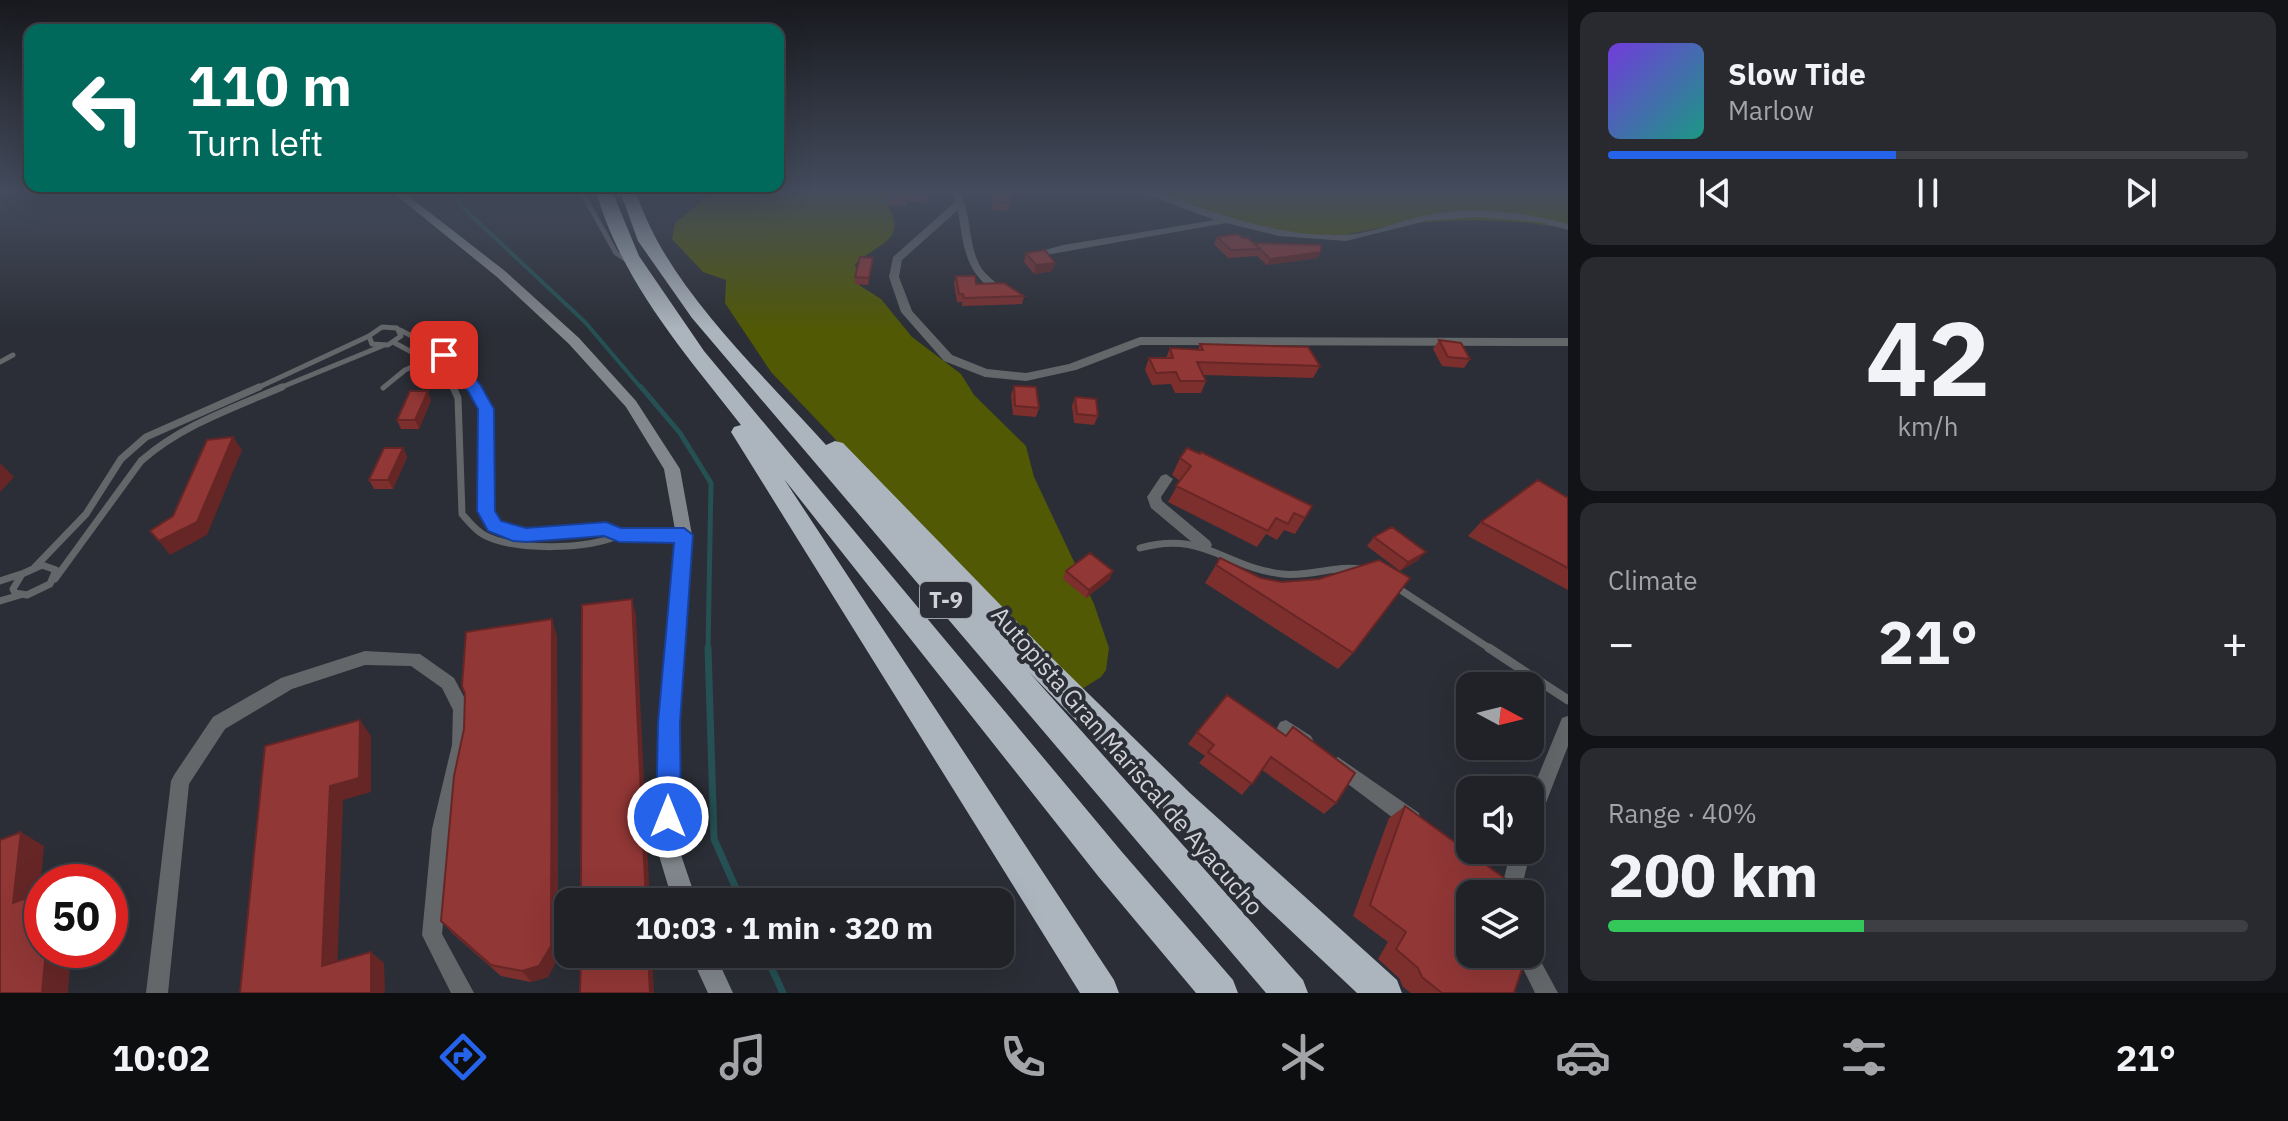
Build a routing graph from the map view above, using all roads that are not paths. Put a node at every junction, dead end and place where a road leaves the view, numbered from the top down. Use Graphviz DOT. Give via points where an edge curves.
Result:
graph roads {
  1 [pos="455,237"];
  2 [pos="607,237"];
  3 [pos="623,237"];
  4 [pos="645,237"];
  5 [pos="918,237"];
  6 [pos="966,237"];
  7 [pos="1130,237"];
  8 [pos="1040,253"];
  9 [pos="638,268"];
  10 [pos="995,287"];
  11 [pos="699,314"];
  12 [pos="671,321"];
  13 [pos="400,330"];
  14 [pos="369,336"];
  15 [pos="393,342"];
  16 [pos="1568,342"];
  17 [pos="382,346"];
  18 [pos="13,355"];
  19 [pos="428,360"];
  20 [pos="0,362"];
  21 [pos="383,388"];
  22 [pos="1166,479"];
  23 [pos="619,535"];
  24 [pos="684,535"];
  25 [pos="1205,545"];
  26 [pos="1140,548"];
  27 [pos="35,567"];
  28 [pos="1370,571"];
  29 [pos="22,574"];
  30 [pos="55,579"];
  31 [pos="0,581"];
  32 [pos="1389,583"];
  33 [pos="20,595"];
  34 [pos="0,601"];
  35 [pos="1568,700"];
  36 [pos="1568,724"];
  37 [pos="1286,728"];
  38 [pos="1544,784"];
  39 [pos="1428,831"];
  40 [pos="681,888"];
  41 [pos="709,968"];
  42 [pos="1534,968"];
  43 [pos="157,993"];
  44 [pos="463,993"];
  45 [pos="721,993"];
  46 [pos="1101,993"];
  47 [pos="1220,993"];
  48 [pos="1290,993"];
  49 [pos="1384,993"];
  50 [pos="1547,993"];
  1 -- 24 [label="main road" via="574,341 631,404 672,469"];
  2 -- 9 [label="lane" via="616,253"];
  3 -- 9 [label="highway, T-9"];
  4 -- 11 [label="highway, Autopista Gran Mariscal de Ayacucho / T-9" via="661,268"];
  5 -- 16 [label="street" via="897,259 894,277 907,312 948,358 985,373 1026,377 1140,341"];
  6 -- 10 [label="street" via="975,271"];
  7 -- 8 [label="street"];
  9 -- 12 [label="highway, T-9"];
  11 -- 48 [label="highway, Autopista Gran Mariscal de Ayacucho / T-9"];
  11 -- 49 [label="highway" via="1179,804"];
  12 -- 46 [label="highway" via="673,337 771,476"];
  12 -- 47 [label="highway, T-9"];
  13 -- 14 [label="lane" via="382,327"];
  13 -- 15 [label="lane"];
  13 -- 23 [label="lane" via="444,355 483,402 486,511 495,526 526,535 606,529"];
  14 -- 17 [label="lane" via="372,344"];
  14 -- 27 [label="lane" via="146,437 121,459 86,514"];
  15 -- 17 [label="lane"];
  15 -- 19 [label="lane"];
  17 -- 30 [label="lane" via="175,433 158,445"];
  18 -- 20 [label="lane"];
  19 -- 21 [label="lane"];
  19 -- 23 [label="lane" via="446,376 458,398 462,514 469,526 530,547 602,542"];
  22 -- 25 [label="street" via="1154,497 1156,504"];
  23 -- 24 [label="lane"];
  24 -- 40 [label="main road" via="669,723 668,849"];
  25 -- 26 [label="lane" via="1174,541"];
  25 -- 28 [label="lane" via="1247,567 1274,573 1316,574 1347,567"];
  27 -- 29 [label="lane"];
  27 -- 30 [label="lane" via="54,567"];
  29 -- 31 [label="lane"];
  29 -- 33 [label="lane" via="13,589"];
  30 -- 33 [label="lane" via="36,593"];
  32 -- 35 [label="lane"];
  33 -- 34 [label="lane"];
  36 -- 38 [label="street"];
  37 -- 39 [label="street"];
  41 -- 45 [label="main road"];
  42 -- 50 [label="street"];
  43 -- 44 [label="street" via="180,781 219,723 287,683 365,658 414,659 448,683 462,710 461,745 442,829 432,935"];
}
